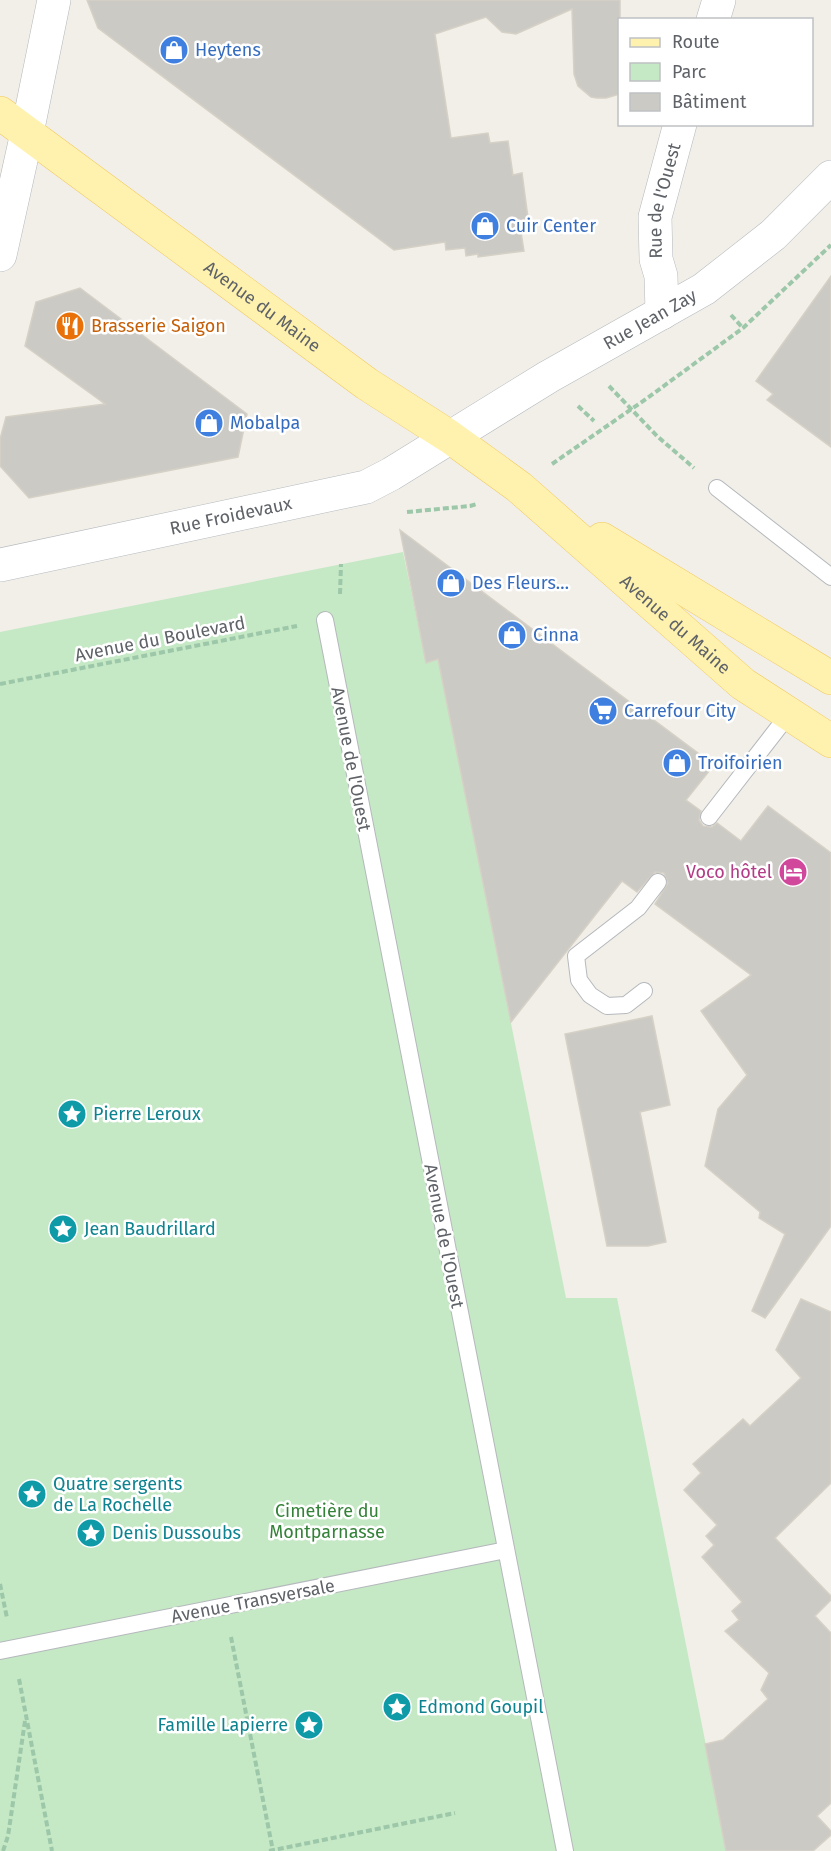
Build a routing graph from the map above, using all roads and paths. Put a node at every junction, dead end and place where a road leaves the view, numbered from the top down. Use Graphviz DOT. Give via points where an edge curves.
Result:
graph roads {
  1 [pos="54,0"];
  2 [pos="718,0"];
  3 [pos="713,18"];
  4 [pos="0,113"];
  5 [pos="679,126"];
  6 [pos="27,133"];
  7 [pos="831,177"];
  8 [pos="831,244"];
  9 [pos="0,255"];
  10 [pos="662,313"];
  11 [pos="578,406"];
  12 [pos="632,409"];
  13 [pos="594,421"];
  14 [pos="450,437"];
  15 [pos="717,488"];
  16 [pos="524,491"];
  17 [pos="397,513"];
  18 [pos="0,565"];
  19 [pos="831,577"];
  20 [pos="325,620"];
  21 [pos="831,678"];
  22 [pos="0,684"];
  23 [pos="789,714"];
  24 [pos="831,741"];
  25 [pos="709,817"];
  26 [pos="658,882"];
  27 [pos="644,992"];
  28 [pos="506,1550"];
  29 [pos="0,1584"];
  30 [pos="225,1606"];
  31 [pos="6,1650"];
  32 [pos="26,1717"];
  33 [pos="455,1813"];
  34 [pos="3,1851"];
  35 [pos="52,1851"];
  36 [pos="272,1851"];
  37 [pos="565,1851"];
  1 -- 6 [label="main road"];
  2 -- 3 [label="main road"];
  4 -- 6 [label="main road, Avenue du Maine"];
  5 -- 10 [label="main road, Rue de l'Ouest" via="655,217"];
  6 -- 9 [label="main road"];
  6 -- 14 [label="main road, Avenue du Maine" via="367,384"];
  7 -- 10 [label="main road, Rue Jean Zay" via="773,235 726,274"];
  8 -- 12 [label="path" via="743,328"];
  10 -- 14 [label="main road, Rue Jean Zay"];
  11 -- 13 [label="path"];
  12 -- 15 [label="path"];
  12 -- 16 [label="path"];
  14 -- 16 [label="main road, Avenue du Maine"];
  14 -- 18 [label="main road, Rue Froidevaux" via="366,487"];
  15 -- 19 [label="lane"];
  16 -- 17 [label="path" via="470,506"];
  16 -- 21 [label="main road, Avenue du Maine"];
  16 -- 23 [label="main road, Avenue du Maine" via="743,684"];
  20 -- 22 [label="path, Avenue du Boulevard"];
  20 -- 28 [label="lane, Avenue de l'Ouest"];
  23 -- 24 [label="main road, Avenue du Maine"];
  23 -- 25 [label="lane"];
  26 -- 27 [label="lane" via="638,908 576,956 579,980 590,995 607,1006 626,1005"];
  28 -- 30 [label="lane, Avenue Transversale"];
  28 -- 37 [label="lane, Avenue de l'Ouest"];
  29 -- 31 [label="path"];
  30 -- 31 [label="lane, Avenue Transversale"];
  30 -- 36 [label="path"];
  31 -- 32 [label="path"];
  32 -- 34 [label="path"];
  32 -- 35 [label="path"];
  33 -- 36 [label="path"];
}
